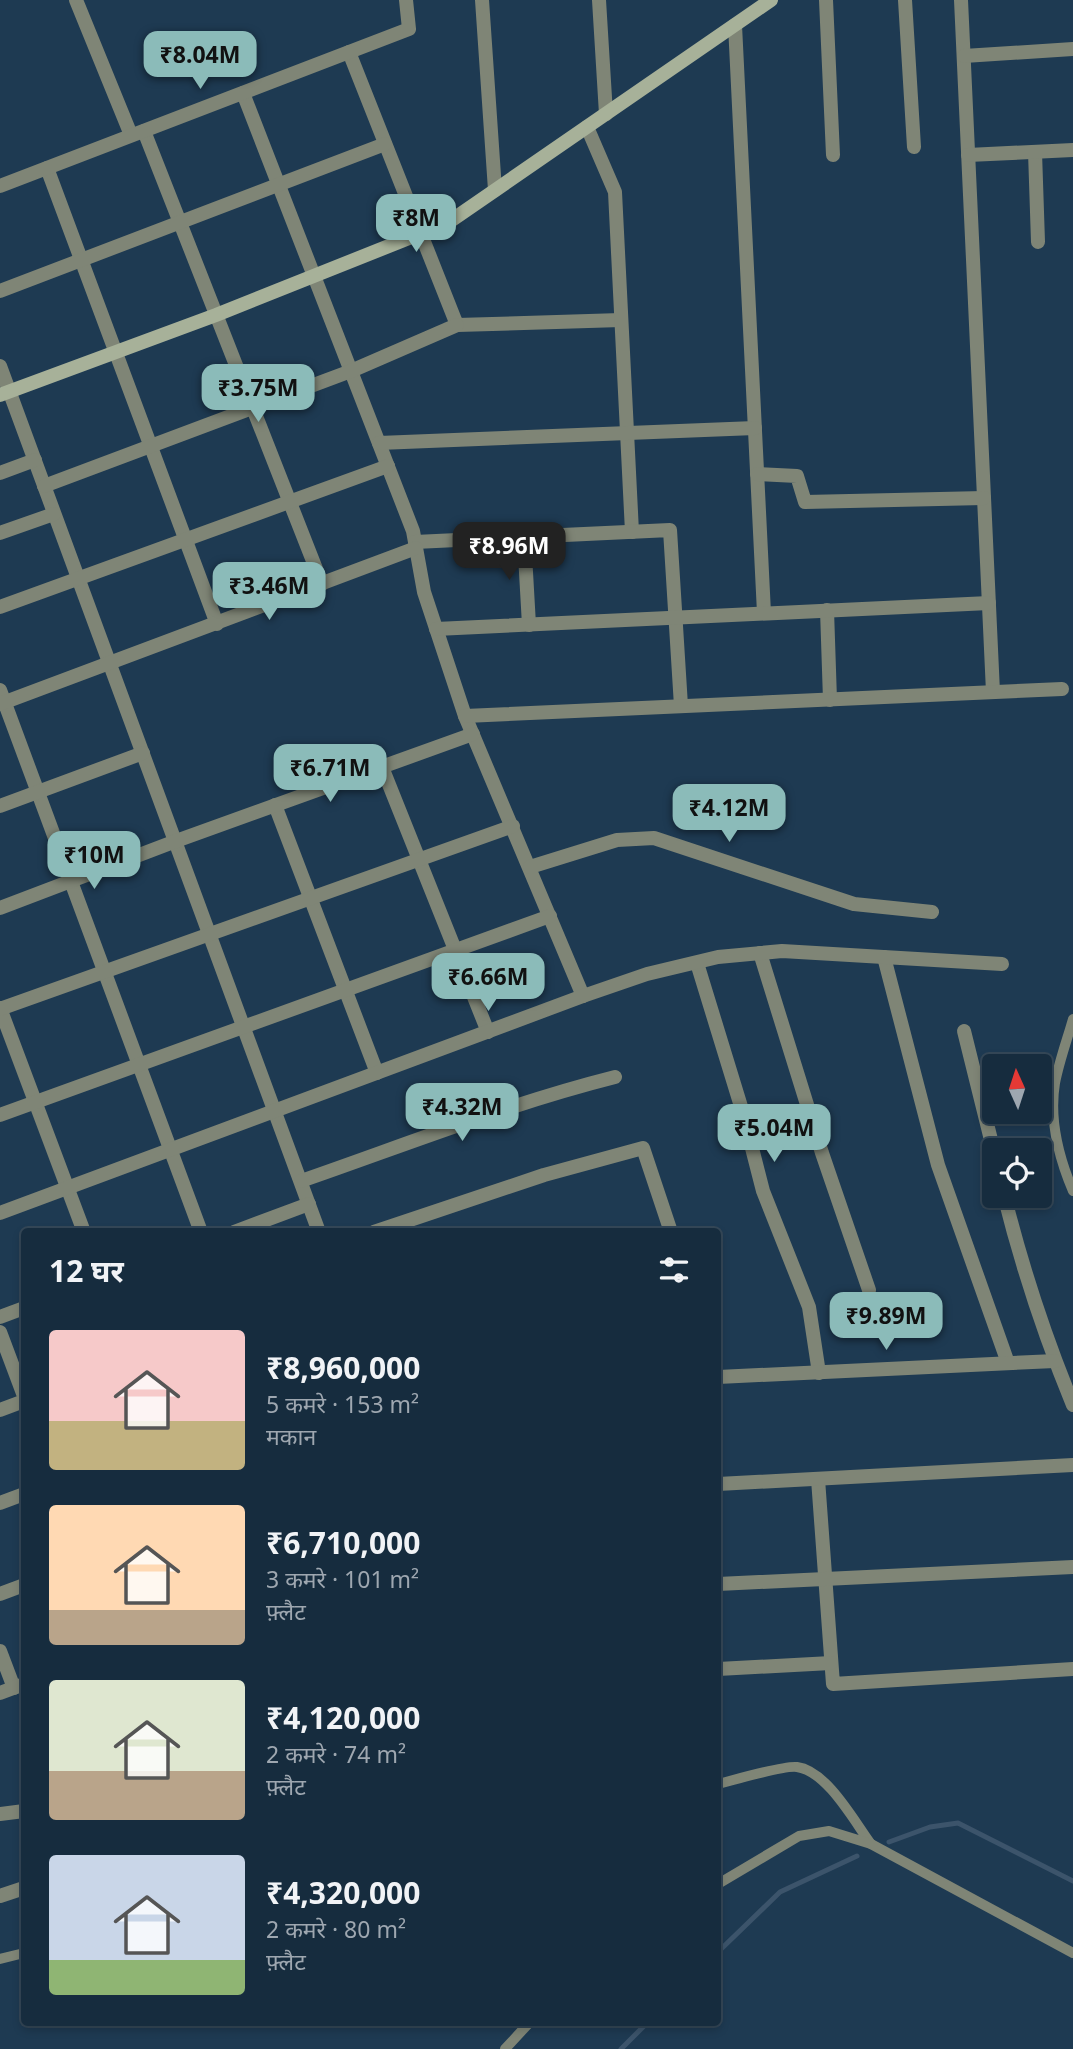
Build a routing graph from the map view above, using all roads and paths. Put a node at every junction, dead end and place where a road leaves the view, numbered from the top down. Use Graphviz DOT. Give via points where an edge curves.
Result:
graph roads {
  1 [pos="76,0"];
  2 [pos="406,0"];
  3 [pos="482,0"];
  4 [pos="599,0"];
  5 [pos="771,0"];
  6 [pos="825,0"];
  7 [pos="905,0"];
  8 [pos="961,0"];
  9 [pos="735,25"];
  10 [pos="1073,49"];
  11 [pos="349,52"];
  12 [pos="964,56"];
  13 [pos="243,93"];
  14 [pos="606,114"];
  15 [pos="587,127"];
  16 [pos="138,133"];
  17 [pos="385,144"];
  18 [pos="914,147"];
  19 [pos="1073,150"];
  20 [pos="1035,152"];
  21 [pos="833,155"];
  22 [pos="968,155"];
  23 [pos="47,168"];
  24 [pos="0,186"];
  25 [pos="280,186"];
  26 [pos="495,190"];
  27 [pos="180,223"];
  28 [pos="421,233"];
  29 [pos="1038,242"];
  30 [pos="82,260"];
  31 [pos="314,276"];
  32 [pos="0,291"];
  33 [pos="216,315"];
  34 [pos="621,320"];
  35 [pos="457,325"];
  36 [pos="116,352"];
  37 [pos="0,366"];
  38 [pos="351,371"];
  39 [pos="5,393"];
  40 [pos="253,408"];
  41 [pos="755,428"];
  42 [pos="627,433"];
  43 [pos="379,443"];
  44 [pos="151,446"];
  45 [pos="35,460"];
  46 [pos="388,466"];
  47 [pos="0,473"];
  48 [pos="757,474"];
  49 [pos="44,486"];
  50 [pos="984,498"];
  51 [pos="289,502"];
  52 [pos="54,514"];
  53 [pos="632,532"];
  54 [pos="0,533"];
  55 [pos="524,537"];
  56 [pos="186,540"];
  57 [pos="416,545"];
  58 [pos="79,579"];
  59 [pos="322,584"];
  60 [pos="989,603"];
  61 [pos="0,607"];
  62 [pos="827,610"];
  63 [pos="764,614"];
  64 [pos="675,618"];
  65 [pos="217,624"];
  66 [pos="529,625"];
  67 [pos="436,629"];
  68 [pos="110,664"];
  69 [pos="1062,689"];
  70 [pos="993,692"];
  71 [pos="2,699"];
  72 [pos="830,700"];
  73 [pos="681,706"];
  74 [pos="465,716"];
  75 [pos="473,734"];
  76 [pos="143,753"];
  77 [pos="382,767"];
  78 [pos="38,792"];
  79 [pos="275,805"];
  80 [pos="0,806"];
  81 [pos="513,826"];
  82 [pos="176,841"];
  83 [pos="419,860"];
  84 [pos="530,867"];
  85 [pos="71,881"];
  86 [pos="311,898"];
  87 [pos="0,908"];
  88 [pos="932,912"];
  89 [pos="550,916"];
  90 [pos="211,934"];
  91 [pos="455,950"];
  92 [pos="760,953"];
  93 [pos="884,957"];
  94 [pos="697,962"];
  95 [pos="1002,964"];
  96 [pos="104,972"];
  97 [pos="346,990"];
  98 [pos="583,996"];
  99 [pos="0,1009"];
  100 [pos="1073,1019"];
  101 [pos="244,1026"];
  102 [pos="964,1031"];
  103 [pos="488,1032"];
  104 [pos="139,1064"];
  105 [pos="377,1073"];
  106 [pos="615,1077"];
  107 [pos="35,1102"];
  108 [pos="275,1112"];
  109 [pos="0,1115"];
  110 [pos="990,1138"];
  111 [pos="171,1150"];
  112 [pos="300,1181"];
  113 [pos="68,1188"];
  114 [pos="1073,1191"];
  115 [pos="309,1205"];
  116 [pos="1007,1208"];
  117 [pos="0,1213"];
  118 [pos="83,1228"];
  119 [pos="200,1228"];
  120 [pos="244,1228"];
  121 [pos="318,1228"];
  122 [pos="386,1228"];
  123 [pos="670,1228"];
  124 [pos="869,1290"];
  125 [pos="21,1309"];
  126 [pos="0,1317"];
  127 [pos="0,1332"];
  128 [pos="1055,1361"];
  129 [pos="1008,1363"];
  130 [pos="819,1373"];
  131 [pos="721,1377"];
  132 [pos="21,1391"];
  133 [pos="21,1400"];
  134 [pos="1073,1405"];
  135 [pos="0,1410"];
  136 [pos="1073,1465"];
  137 [pos="818,1479"];
  138 [pos="721,1484"];
  139 [pos="21,1495"];
  140 [pos="0,1503"];
  141 [pos="1073,1567"];
  142 [pos="825,1579"];
  143 [pos="721,1584"];
  144 [pos="21,1586"];
  145 [pos="0,1594"];
  146 [pos="0,1651"];
  147 [pos="831,1663"];
  148 [pos="721,1668"];
  149 [pos="1073,1669"];
  150 [pos="13,1689"];
  151 [pos="721,1783"];
  152 [pos="21,1811"];
  153 [pos="0,1814"];
  154 [pos="871,1844"];
  155 [pos="721,1882"];
  156 [pos="21,1889"];
  157 [pos="0,1896"];
  158 [pos="1073,1953"];
  159 [pos="21,1954"];
  160 [pos="0,1959"];
  161 [pos="526,2026"];
  162 [pos="505,2049"];
  1 -- 16 [label="street"];
  2 -- 11 [label="street" via="409,29"];
  3 -- 26 [label="street"];
  4 -- 14 [label="street"];
  5 -- 9 [label="street"];
  6 -- 21 [label="street"];
  7 -- 18 [label="street"];
  8 -- 12 [label="street"];
  9 -- 14 [label="street"];
  9 -- 41 [label="street"];
  10 -- 12 [label="street"];
  11 -- 13 [label="street"];
  11 -- 17 [label="street"];
  12 -- 22 [label="street"];
  13 -- 16 [label="street"];
  13 -- 25 [label="street"];
  14 -- 15 [label="street"];
  15 -- 26 [label="street"];
  15 -- 34 [label="street" via="615,192"];
  16 -- 23 [label="street"];
  16 -- 27 [label="street"];
  17 -- 25 [label="street"];
  17 -- 28 [label="street"];
  19 -- 20 [label="street"];
  20 -- 22 [label="street"];
  20 -- 29 [label="street"];
  22 -- 50 [label="street"];
  23 -- 24 [label="street"];
  23 -- 30 [label="street"];
  25 -- 27 [label="street"];
  25 -- 31 [label="street"];
  26 -- 28 [label="street" via="449,222"];
  27 -- 30 [label="street"];
  27 -- 33 [label="street"];
  28 -- 31 [label="street"];
  28 -- 35 [label="street"];
  30 -- 32 [label="street"];
  30 -- 36 [label="street"];
  31 -- 33 [label="street"];
  31 -- 38 [label="street"];
  33 -- 36 [label="street"];
  33 -- 40 [label="street"];
  34 -- 35 [label="street"];
  34 -- 42 [label="street"];
  35 -- 38 [label="street"];
  36 -- 39 [label="street"];
  36 -- 44 [label="street"];
  37 -- 39 [label="street"];
  38 -- 40 [label="street"];
  38 -- 43 [label="street"];
  39 -- 45 [label="street"];
  40 -- 44 [label="street"];
  40 -- 51 [label="street"];
  41 -- 42 [label="street"];
  41 -- 48 [label="street"];
  42 -- 43 [label="street"];
  42 -- 53 [label="street"];
  43 -- 46 [label="street"];
  44 -- 49 [label="street"];
  44 -- 56 [label="street"];
  45 -- 47 [label="street"];
  45 -- 49 [label="street"];
  46 -- 51 [label="street"];
  46 -- 57 [label="street"];
  48 -- 50 [label="street" via="797,476 806,502"];
  48 -- 63 [label="street"];
  49 -- 52 [label="street"];
  50 -- 60 [label="street"];
  51 -- 56 [label="street"];
  51 -- 59 [label="street"];
  52 -- 54 [label="street"];
  52 -- 58 [label="street"];
  53 -- 55 [label="street"];
  53 -- 64 [label="street" via="670,530"];
  55 -- 57 [label="street"];
  55 -- 66 [label="street"];
  56 -- 58 [label="street"];
  56 -- 65 [label="street"];
  57 -- 59 [label="street"];
  57 -- 67 [label="street"];
  58 -- 61 [label="street"];
  58 -- 68 [label="street"];
  59 -- 65 [label="street"];
  60 -- 62 [label="street"];
  60 -- 70 [label="street"];
  62 -- 63 [label="street"];
  62 -- 72 [label="street"];
  63 -- 64 [label="street"];
  64 -- 66 [label="street"];
  64 -- 73 [label="street"];
  65 -- 68 [label="street"];
  66 -- 67 [label="street"];
  67 -- 74 [label="street"];
  68 -- 71 [label="street"];
  68 -- 76 [label="street"];
  69 -- 70 [label="street"];
  70 -- 72 [label="street"];
  71 -- 78 [label="street"];
  72 -- 73 [label="street"];
  73 -- 74 [label="street"];
  74 -- 75 [label="street"];
  75 -- 77 [label="street"];
  75 -- 81 [label="street"];
  76 -- 78 [label="street"];
  76 -- 82 [label="street"];
  77 -- 79 [label="street"];
  77 -- 83 [label="street"];
  78 -- 80 [label="street"];
  78 -- 85 [label="street"];
  79 -- 82 [label="street"];
  79 -- 86 [label="street"];
  81 -- 83 [label="street"];
  81 -- 84 [label="street"];
  82 -- 85 [label="street"];
  82 -- 90 [label="street"];
  83 -- 86 [label="street"];
  83 -- 91 [label="street"];
  84 -- 88 [label="street" via="617,840 654,838 853,904"];
  84 -- 89 [label="street"];
  85 -- 87 [label="street"];
  85 -- 96 [label="street"];
  86 -- 90 [label="street"];
  86 -- 97 [label="street"];
  89 -- 91 [label="street"];
  89 -- 98 [label="street"];
  90 -- 96 [label="street"];
  90 -- 101 [label="street"];
  91 -- 97 [label="street"];
  91 -- 103 [label="street"];
  92 -- 93 [label="street"];
  92 -- 94 [label="street"];
  92 -- 124 [label="street" via="821,1153"];
  93 -- 95 [label="street"];
  93 -- 129 [label="street" via="938,1165"];
  94 -- 98 [label="street"];
  94 -- 130 [label="street" via="763,1191 809,1307"];
  96 -- 99 [label="street"];
  96 -- 104 [label="street"];
  97 -- 101 [label="street"];
  97 -- 105 [label="street"];
  98 -- 103 [label="street"];
  99 -- 107 [label="street"];
  100 -- 114 [label="lane" via="1055,1084 1055,1131"];
  101 -- 104 [label="street"];
  101 -- 108 [label="street"];
  102 -- 110 [label="street"];
  103 -- 105 [label="street"];
  104 -- 107 [label="street"];
  104 -- 111 [label="street"];
  105 -- 108 [label="street"];
  106 -- 112 [label="street" via="537,1099"];
  107 -- 109 [label="street"];
  107 -- 113 [label="street"];
  108 -- 111 [label="street"];
  108 -- 112 [label="street"];
  111 -- 113 [label="street"];
  111 -- 119 [label="street"];
  112 -- 115 [label="street"];
  113 -- 117 [label="street"];
  113 -- 118 [label="street"];
  115 -- 120 [label="street"];
  115 -- 121 [label="street"];
  116 -- 128 [label="street"];
  122 -- 123 [label="street" via="544,1175 643,1148"];
  125 -- 126 [label="street"];
  127 -- 132 [label="street"];
  128 -- 129 [label="street"];
  128 -- 134 [label="street"];
  129 -- 130 [label="street"];
  130 -- 131 [label="street"];
  133 -- 135 [label="street"];
  136 -- 137 [label="street"];
  137 -- 138 [label="street"];
  137 -- 142 [label="street"];
  139 -- 140 [label="street"];
  141 -- 142 [label="street"];
  142 -- 143 [label="street"];
  142 -- 147 [label="street"];
  144 -- 145 [label="street"];
  146 -- 150 [label="street"];
  147 -- 148 [label="street"];
  147 -- 149 [label="street" via="833,1684"];
  151 -- 154 [label="lane" via="794,1766 809,1770 828,1784"];
  152 -- 153 [label="street"];
  154 -- 155 [label="lane" via="829,1831 799,1836"];
  154 -- 158 [label="lane"];
  156 -- 157 [label="street"];
  159 -- 160 [label="lane"];
  161 -- 162 [label="lane"];
}
